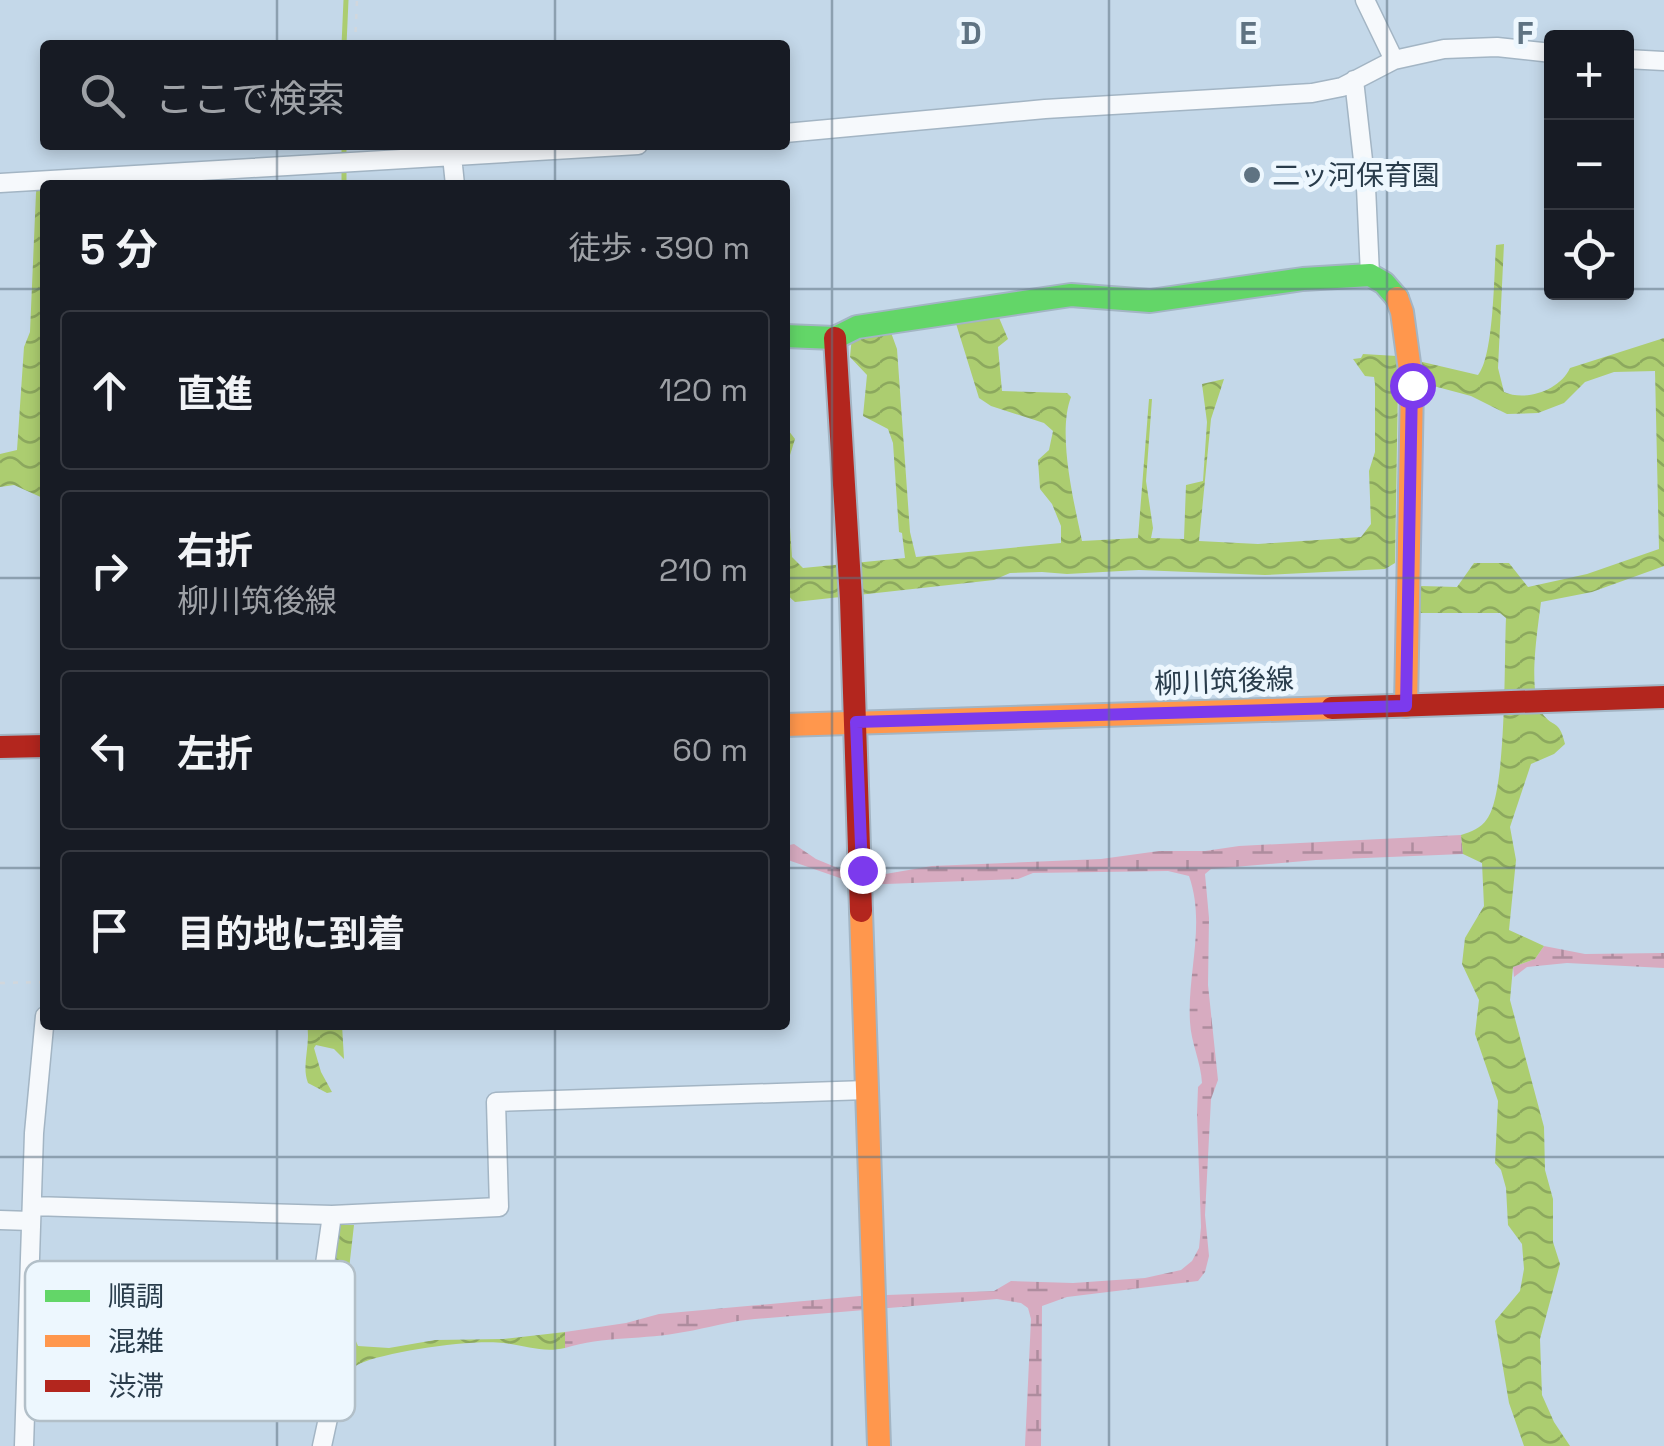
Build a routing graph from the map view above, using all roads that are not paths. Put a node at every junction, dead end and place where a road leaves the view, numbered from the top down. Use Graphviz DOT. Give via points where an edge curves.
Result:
graph roads {
  1 [pos="1365,0"];
  2 [pos="1544,52"];
  3 [pos="1634,59"];
  4 [pos="1664,60"];
  5 [pos="1391,61"];
  6 [pos="1360,76"];
  7 [pos="790,133"];
  8 [pos="553,150"];
  9 [pos="452,156"];
  10 [pos="172,179"];
  11 [pos="73,180"];
  12 [pos="454,180"];
  13 [pos="40,181"];
  14 [pos="0,183"];
  15 [pos="1370,275"];
  16 [pos="790,336"];
  17 [pos="835,338"];
  18 [pos="1664,697"];
  19 [pos="1406,706"];
  20 [pos="856,722"];
  21 [pos="790,724"];
  22 [pos="40,746"];
  23 [pos="0,748"];
  24 [pos="43,1030"];
  25 [pos="867,1090"];
  26 [pos="32,1213"];
  27 [pos="332,1215"];
  28 [pos="0,1220"];
  29 [pos="30,1261"];
  30 [pos="325,1261"];
  31 [pos="25,1417"];
  32 [pos="327,1421"];
  33 [pos="24,1446"];
  34 [pos="322,1446"];
  35 [pos="879,1446"];
  1 -- 5 [label="street"];
  2 -- 5 [label="street" via="1444,49"];
  3 -- 4 [label="street"];
  5 -- 6 [label="street"];
  6 -- 7 [label="street" via="1312,93"];
  6 -- 15 [label="street"];
  8 -- 9 [label="street"];
  9 -- 10 [label="street"];
  9 -- 12 [label="street"];
  10 -- 11 [label="street"];
  13 -- 14 [label="street"];
  15 -- 17 [label="street" via="1150,301 1070,296 857,327"];
  15 -- 19 [label="street" via="1395,294 1410,349"];
  16 -- 17 [label="street"];
  17 -- 20 [label="street"];
  18 -- 19 [label="street, 柳川筑後線"];
  19 -- 20 [label="street, 柳川筑後線"];
  20 -- 21 [label="street, 柳川筑後線"];
  20 -- 25 [label="street"];
  22 -- 23 [label="street"];
  24 -- 26 [label="street"];
  25 -- 27 [label="street" via="496,1102 499,1207"];
  25 -- 35 [label="street"];
  26 -- 27 [label="street"];
  26 -- 28 [label="street"];
  26 -- 29 [label="street"];
  27 -- 30 [label="street"];
  31 -- 33 [label="street"];
  32 -- 34 [label="street"];
}
